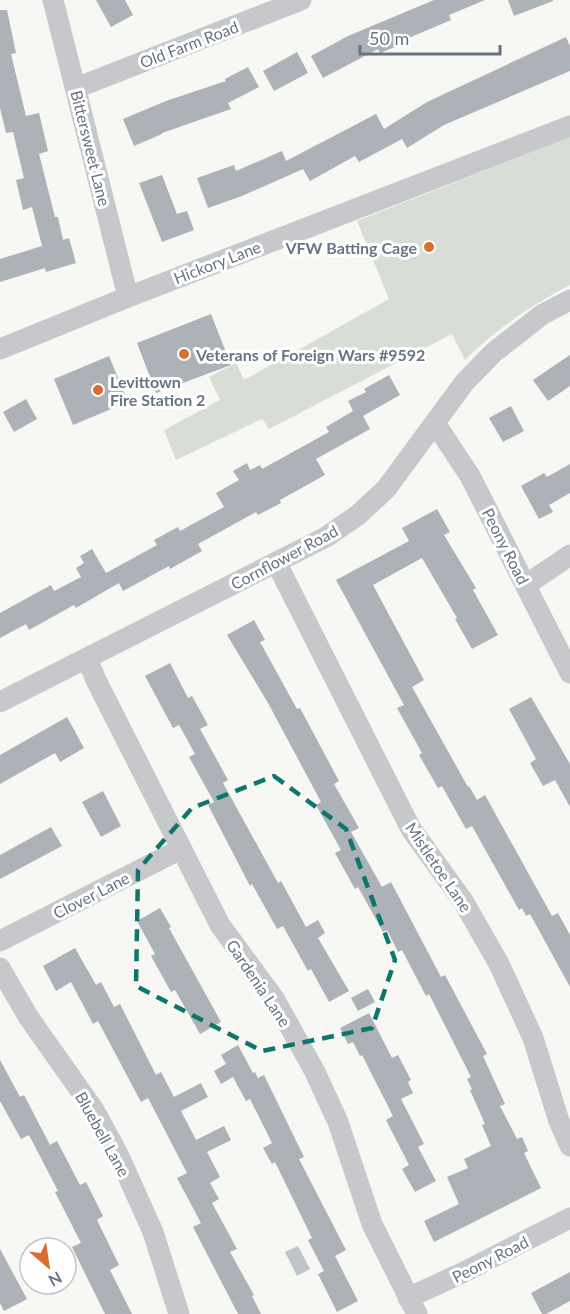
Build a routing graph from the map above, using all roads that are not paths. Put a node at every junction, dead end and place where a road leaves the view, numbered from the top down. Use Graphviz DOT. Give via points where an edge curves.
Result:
graph roads {
  1 [pos="53,0"];
  2 [pos="302,0"];
  3 [pos="76,88"];
  4 [pos="570,126"];
  5 [pos="128,297"];
  6 [pos="570,300"];
  7 [pos="0,349"];
  8 [pos="435,423"];
  9 [pos="570,555"];
  10 [pos="276,562"];
  11 [pos="526,585"];
  12 [pos="87,658"];
  13 [pos="570,673"];
  14 [pos="0,702"];
  15 [pos="181,849"];
  16 [pos="0,941"];
  17 [pos="0,968"];
  18 [pos="570,1146"];
  19 [pos="570,1218"];
  20 [pos="412,1306"];
  21 [pos="179,1314"];
  1 -- 3 [label="street, Bittersweet Lane"];
  2 -- 3 [label="street, Old Farm Road"];
  3 -- 5 [label="street, Bittersweet Lane"];
  4 -- 5 [label="street, Hickory Lane"];
  5 -- 7 [label="street, Hickory Lane"];
  6 -- 8 [label="street, Cornflower Road" via="543,314 494,352 464,383"];
  8 -- 10 [label="street, Cornflower Road" via="386,489 358,515 326,537"];
  8 -- 11 [label="street, Peony Road" via="470,476"];
  9 -- 11 [label="street"];
  10 -- 12 [label="street, Cornflower Road"];
  10 -- 18 [label="street, Mistletoe Lane" via="411,829 463,901 499,964 533,1038"];
  11 -- 13 [label="street, Peony Road"];
  12 -- 14 [label="street, Cornflower Road"];
  12 -- 15 [label="street, Gardenia Lane"];
  15 -- 16 [label="street, Clover Lane"];
  15 -- 20 [label="street, Gardenia Lane" via="220,925 275,1000 315,1072 338,1122 372,1224"];
  17 -- 21 [label="street, Bluebell Lane" via="29,1018 94,1110 118,1154 153,1232"];
  19 -- 20 [label="street, Peony Road" via="464,1272"];
}
